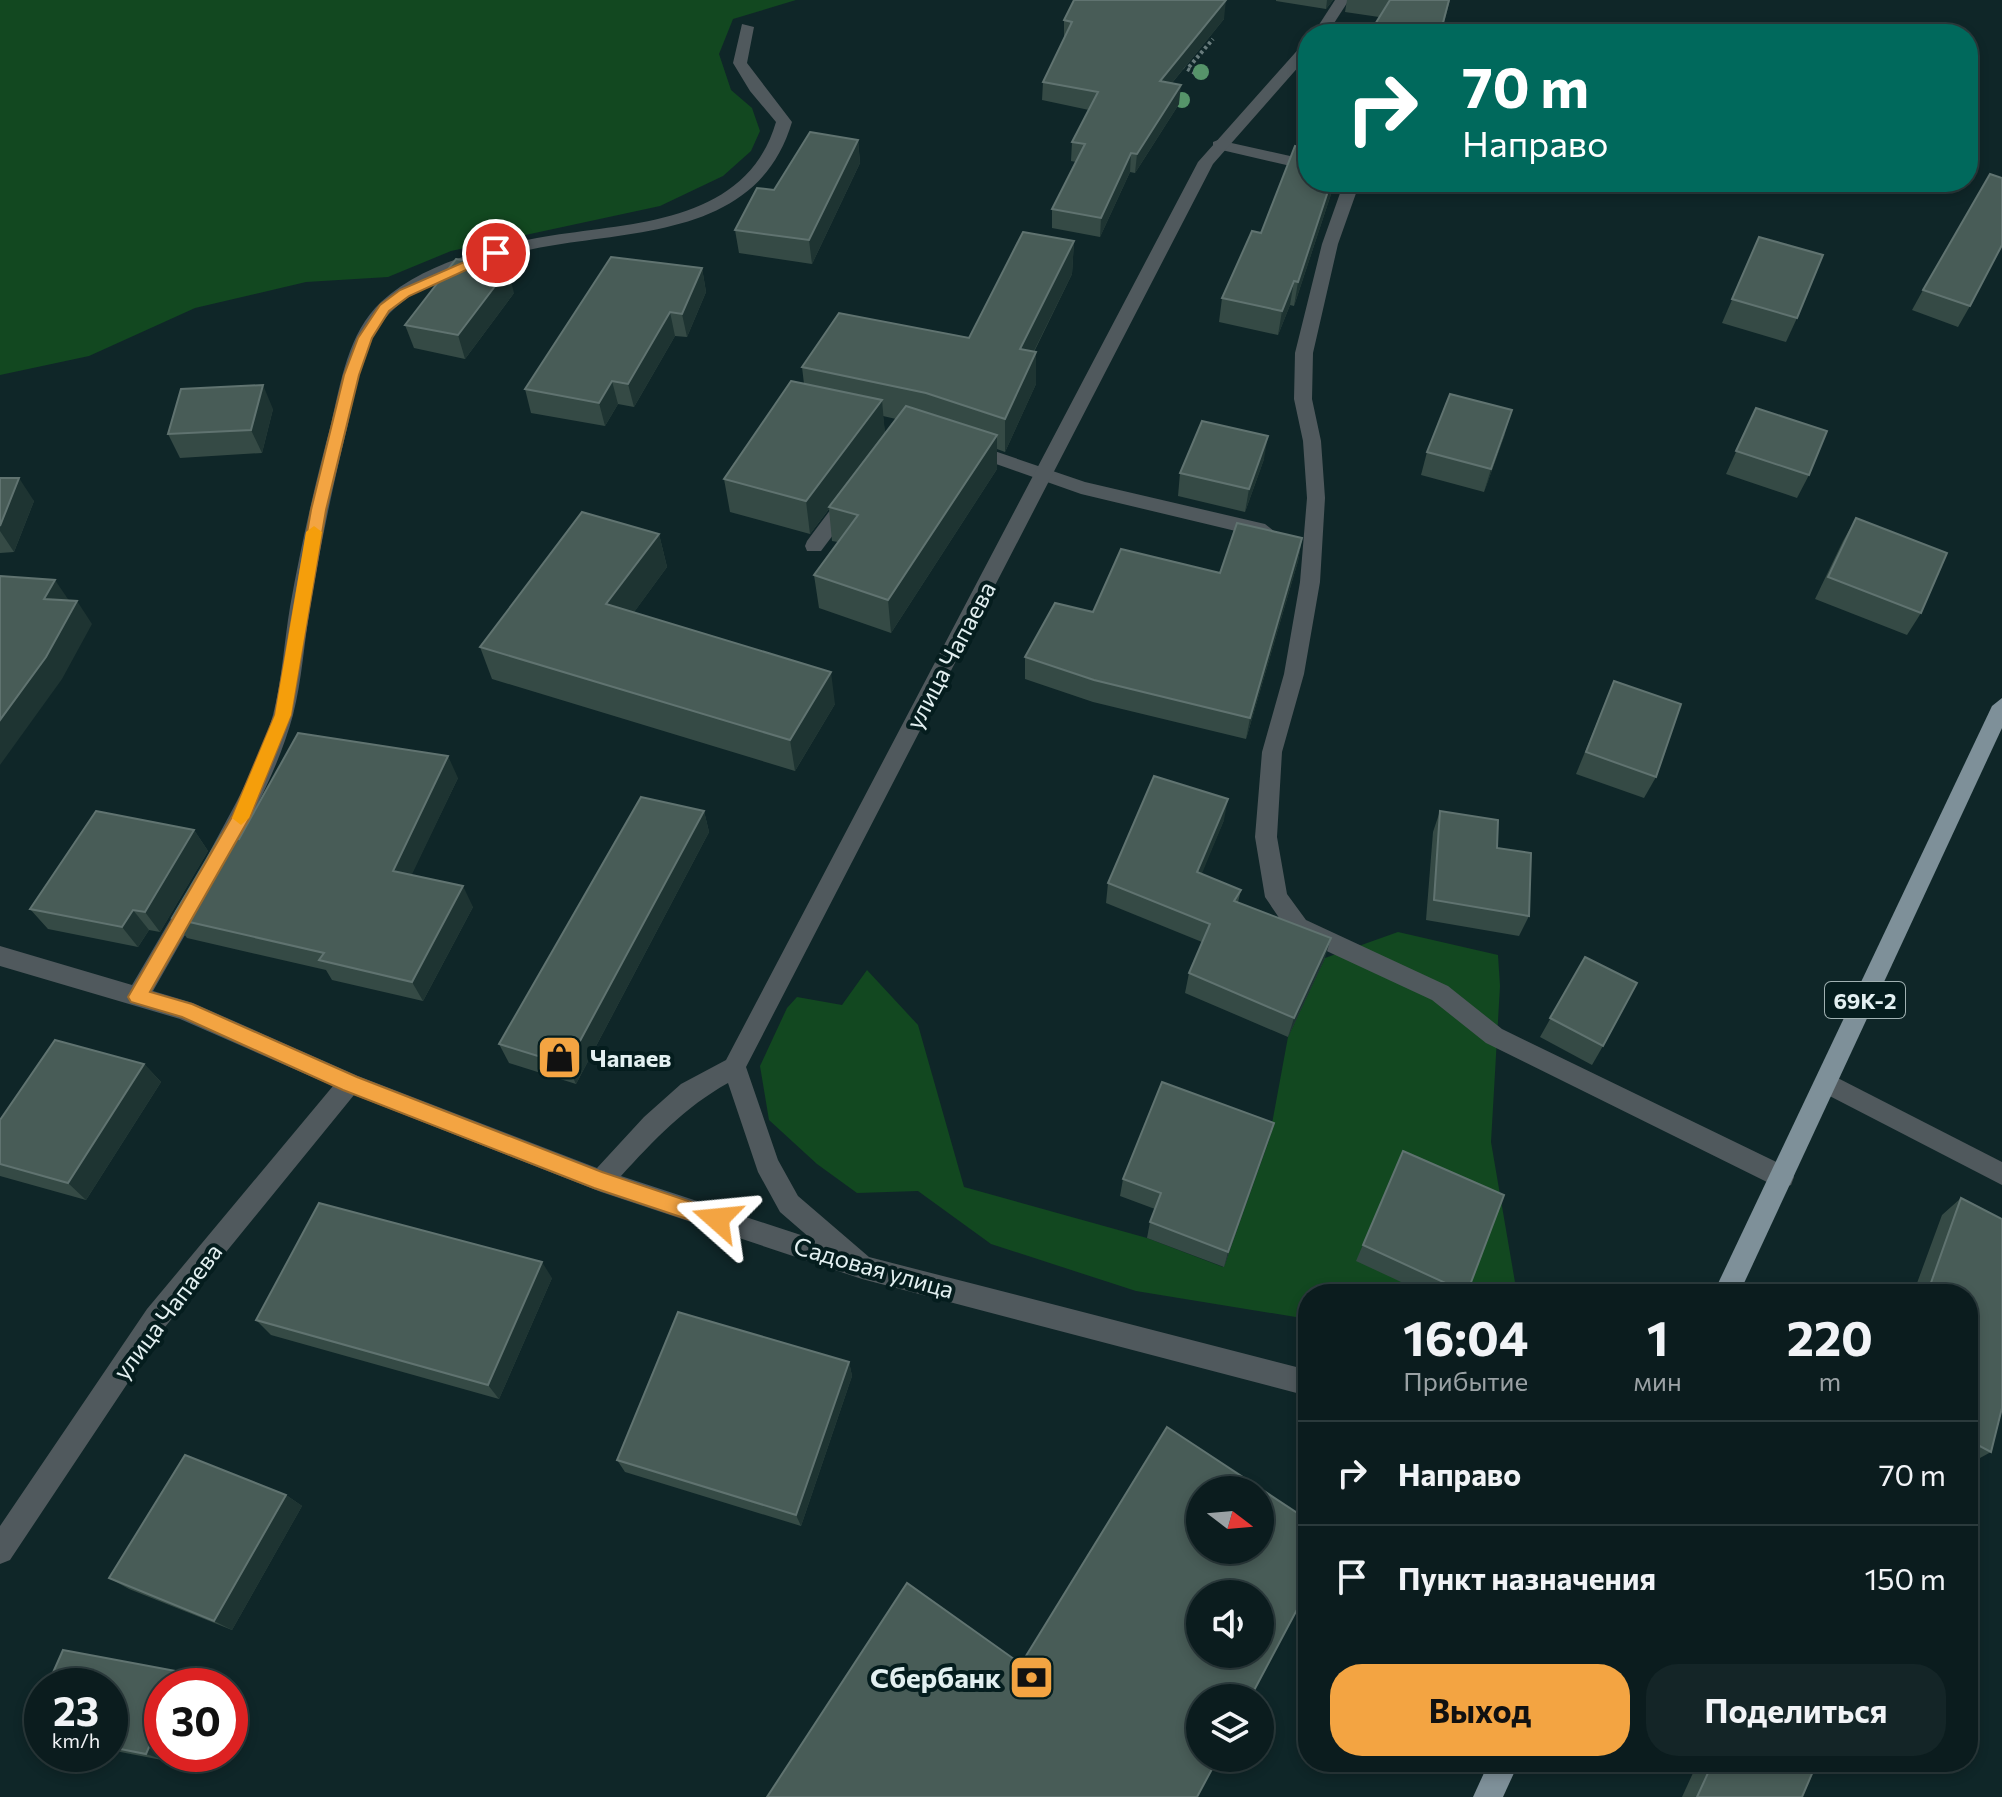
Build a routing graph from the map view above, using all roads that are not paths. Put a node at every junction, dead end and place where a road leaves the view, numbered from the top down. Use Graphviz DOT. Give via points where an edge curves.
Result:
graph roads {
  1 [pos="1342,0"];
  2 [pos="1326,24"];
  3 [pos="747,27"];
  4 [pos="1298,58"];
  5 [pos="1218,145"];
  6 [pos="1298,163"];
  7 [pos="1348,192"];
  8 [pos="957,444"];
  9 [pos="1045,474"];
  10 [pos="858,487"];
  11 [pos="1297,538"];
  12 [pos="814,546"];
  13 [pos="2002,706"];
  14 [pos="0,956"];
  15 [pos="137,997"];
  16 [pos="734,1067"];
  17 [pos="350,1083"];
  18 [pos="1826,1083"];
  19 [pos="2002,1174"];
  20 [pos="1782,1177"];
  21 [pos="601,1181"];
  22 [pos="862,1267"];
  23 [pos="1731,1284"];
  24 [pos="1298,1380"];
  25 [pos="0,1550"];
  26 [pos="1499,1772"];
  27 [pos="1488,1797"];
  1 -- 2 [label="street"];
  3 -- 15 [label="street" via="740,63 784,122 771,161 745,184 718,201 657,225 496,253 426,281 384,308 365,338 318,510 283,715 241,817"];
  4 -- 5 [label="street, улица Чапаева"];
  5 -- 6 [label="street"];
  5 -- 9 [label="street, улица Чапаева"];
  7 -- 11 [label="street" via="1304,353 1303,399 1316,498"];
  8 -- 9 [label="street"];
  9 -- 11 [label="street" via="1081,488"];
  9 -- 16 [label="street, улица Чапаева"];
  10 -- 12 [label="street"];
  11 -- 20 [label="street" via="1310,582 1294,674 1272,752 1266,837 1276,897 1298,927 1440,993 1494,1036"];
  13 -- 18 [label="main road, 69К-2"];
  14 -- 15 [label="street, Садовая улица"];
  15 -- 17 [label="street, Садовая улица" via="185,1010"];
  16 -- 21 [label="street" via="689,1092"];
  16 -- 22 [label="street" via="762,1152 789,1204"];
  17 -- 21 [label="street, Садовая улица"];
  17 -- 25 [label="street, улица Чапаева" via="156,1318"];
  18 -- 19 [label="street"];
  18 -- 20 [label="main road, 69К-2"];
  20 -- 23 [label="main road, 69К-2"];
  21 -- 22 [label="street, Садовая улица"];
  22 -- 24 [label="street, Садовая улица"];
  26 -- 27 [label="main road"];
}
